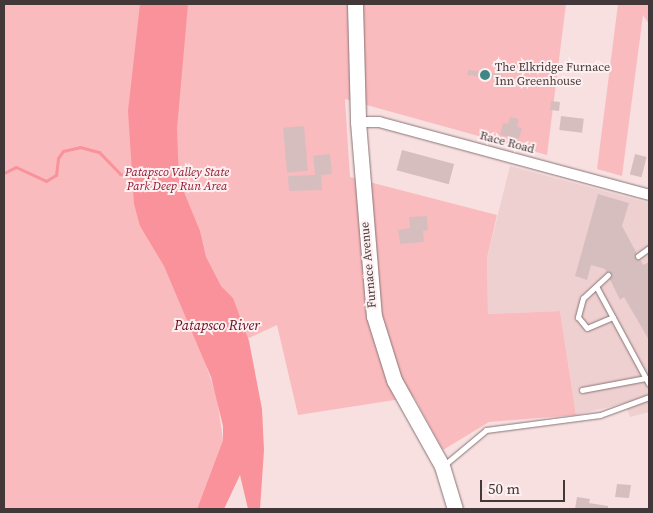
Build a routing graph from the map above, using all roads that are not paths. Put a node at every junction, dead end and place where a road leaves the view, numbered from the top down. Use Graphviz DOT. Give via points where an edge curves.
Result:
graph roads {
  1 [pos="355,4"];
  2 [pos="358,122"];
  3 [pos="649,195"];
  4 [pos="649,248"];
  5 [pos="638,256"];
  6 [pos="608,275"];
  7 [pos="597,288"];
  8 [pos="613,317"];
  9 [pos="646,378"];
  10 [pos="649,384"];
  11 [pos="582,390"];
  12 [pos="649,397"];
  13 [pos="442,466"];
  14 [pos="457,509"];
  1 -- 2 [label="street, Furnace Avenue"];
  2 -- 3 [label="street, Race Road" via="379,122"];
  2 -- 13 [label="street, Furnace Avenue" via="372,298 378,335 401,396"];
  4 -- 5 [label="lane"];
  6 -- 7 [label="lane"];
  7 -- 8 [label="lane"];
  7 -- 8 [label="lane" via="583,298 578,313 580,323 591,328"];
  8 -- 9 [label="lane"];
  9 -- 10 [label="lane"];
  9 -- 11 [label="lane"];
  12 -- 13 [label="lane" via="600,415 486,430"];
  13 -- 14 [label="street, Furnace Avenue"];
}
